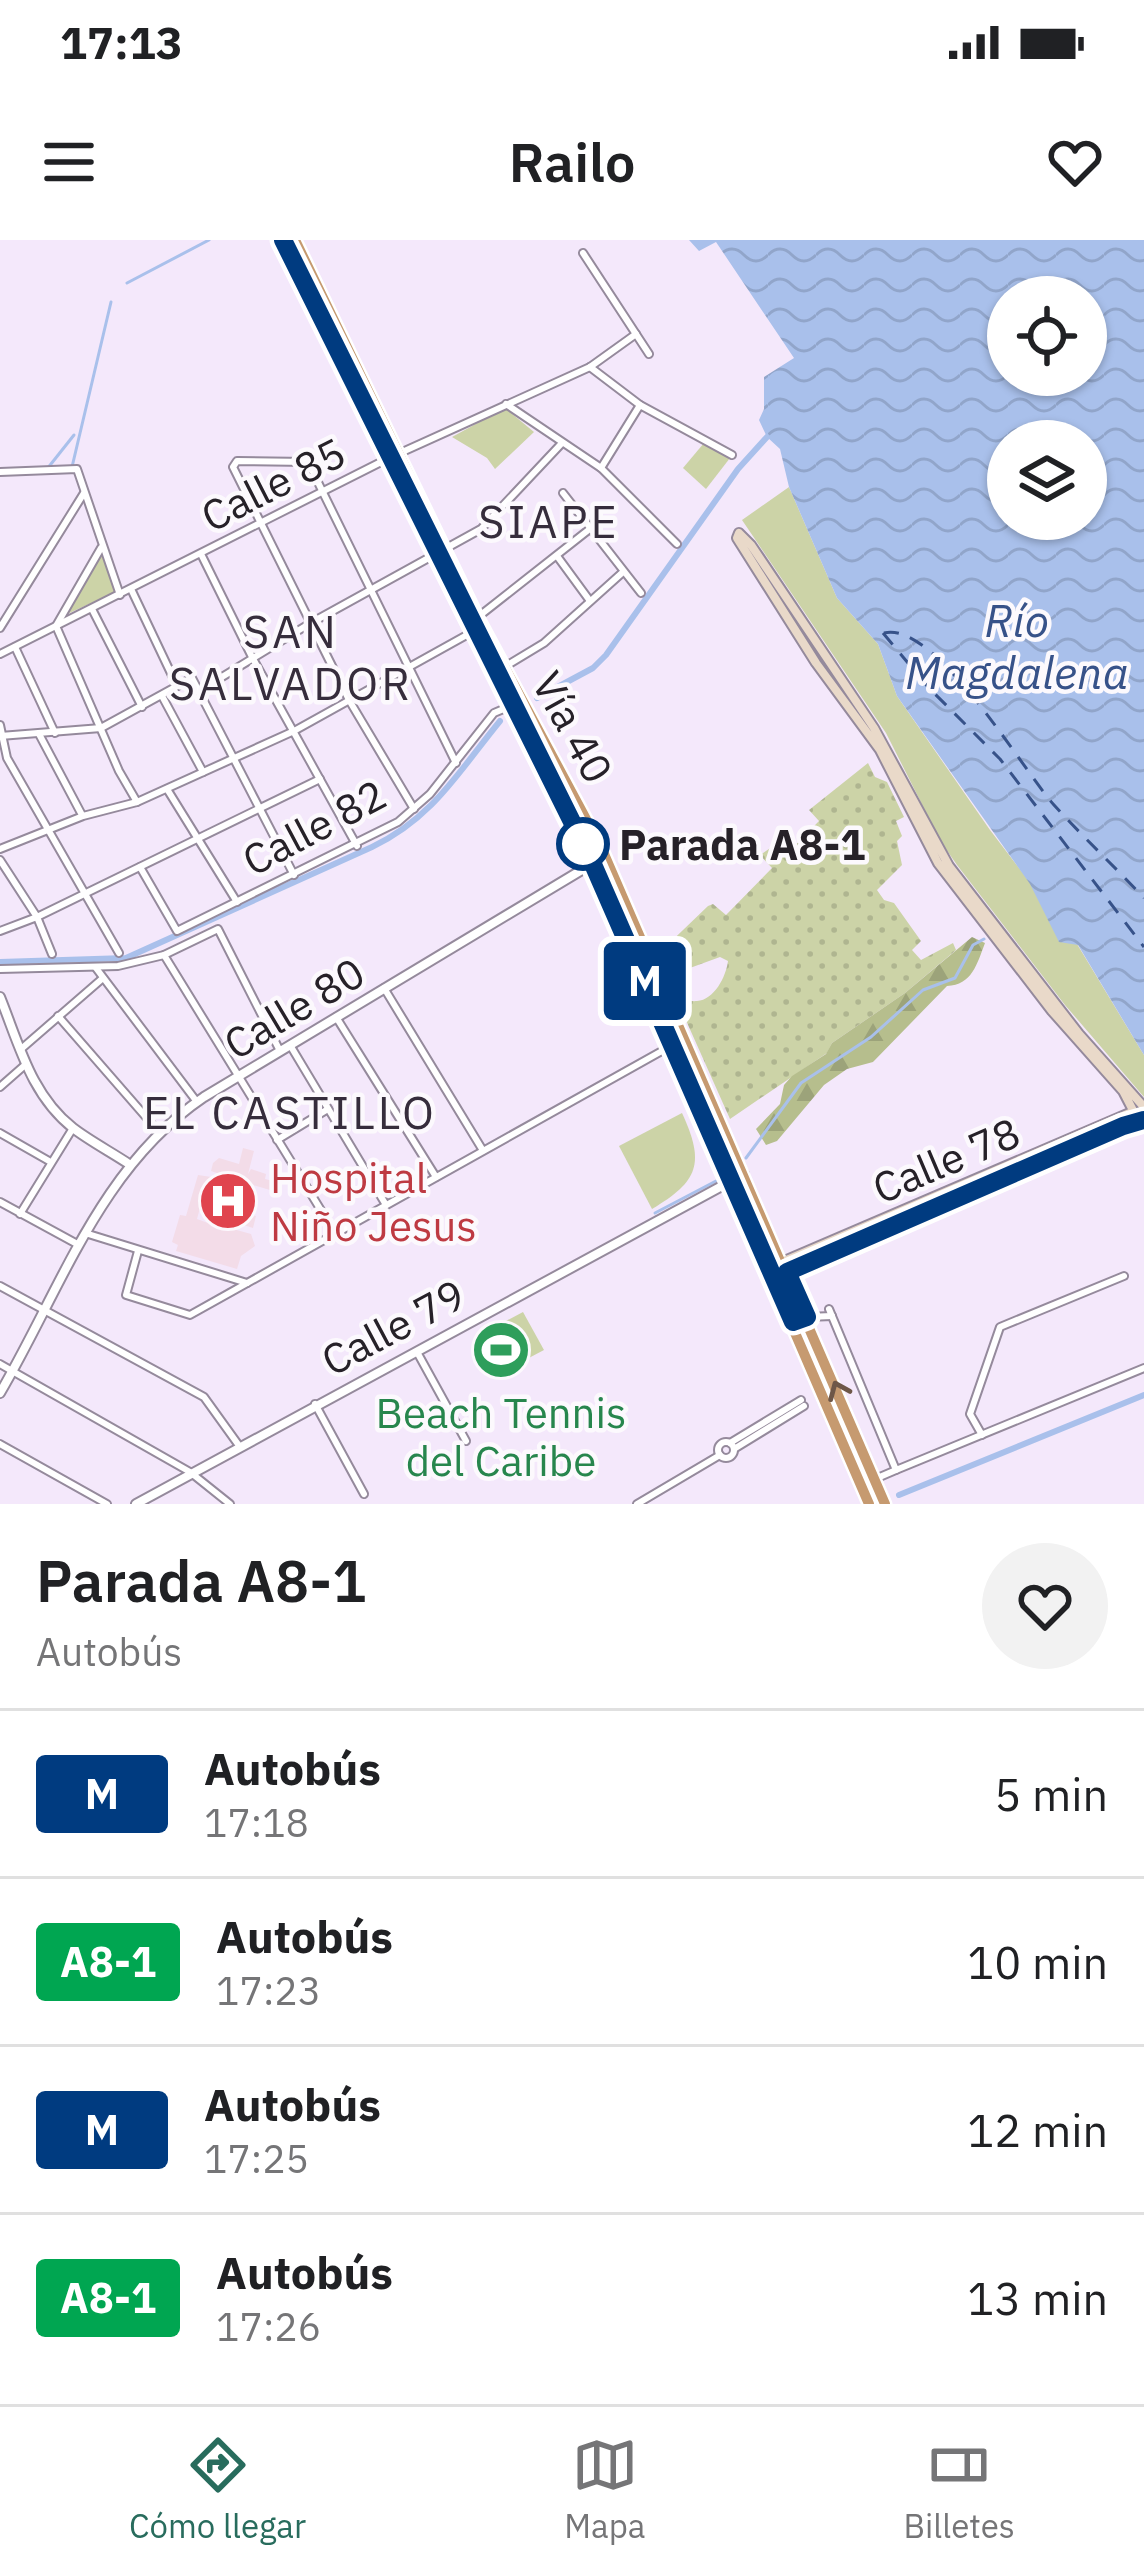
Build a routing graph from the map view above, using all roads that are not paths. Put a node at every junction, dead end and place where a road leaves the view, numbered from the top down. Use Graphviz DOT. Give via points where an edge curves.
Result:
graph roads {
  1 [pos="283,240"];
  2 [pos="295,240"];
  3 [pos="584,253"];
  4 [pos="636,334"];
  5 [pos="650,354"];
  6 [pos="590,368"];
  7 [pos="506,404"];
  8 [pos="640,405"];
  9 [pos="562,443"];
  10 [pos="732,455"];
  11 [pos="394,456"];
  12 [pos="601,468"];
  13 [pos="0,472"];
  14 [pos="320,492"];
  15 [pos="563,493"];
  16 [pos="84,494"];
  17 [pos="260,523"];
  18 [pos="592,529"];
  19 [pos="677,544"];
  20 [pos="101,548"];
  21 [pos="441,553"];
  22 [pos="201,554"];
  23 [pos="557,556"];
  24 [pos="623,572"];
  25 [pos="131,589"];
  26 [pos="369,592"];
  27 [pos="640,593"];
  28 [pos="120,595"];
  29 [pos="590,601"];
  30 [pos="92,608"];
  31 [pos="309,624"];
  32 [pos="476,624"];
  33 [pos="56,626"];
  34 [pos="0,628"];
  35 [pos="15,647"];
  36 [pos="0,654"];
  37 [pos="252,656"];
  38 [pos="816,663"];
  39 [pos="407,668"];
  40 [pos="503,668"];
  41 [pos="177,686"];
  42 [pos="200,691"];
  43 [pos="162,696"];
  44 [pos="350,700"];
  45 [pos="513,705"];
  46 [pos="142,708"];
  47 [pos="0,724"];
  48 [pos="101,728"];
  49 [pos="294,731"];
  50 [pos="55,733"];
  51 [pos="39,734"];
  52 [pos="879,735"];
  53 [pos="2,736"];
  54 [pos="236,758"];
  55 [pos="456,763"];
  56 [pos="203,772"];
  57 [pos="320,779"];
  58 [pos="167,789"];
  59 [pos="137,802"];
  60 [pos="262,808"];
  61 [pos="414,809"];
  62 [pos="83,816"];
  63 [pos="50,830"];
  64 [pos="200,838"];
  65 [pos="357,845"];
  66 [pos="0,849"];
  67 [pos="599,859"];
  68 [pos="0,860"];
  69 [pos="140,867"];
  70 [pos="294,875"];
  71 [pos="87,893"];
  72 [pos="237,902"];
  73 [pos="37,917"];
  74 [pos="0,931"];
  75 [pos="119,953"];
  76 [pos="52,954"];
  77 [pos="164,955"];
  78 [pos="641,956"];
  79 [pos="96,968"];
  80 [pos="0,970"];
  81 [pos="103,978"];
  82 [pos="384,988"];
  83 [pos="1,1002"];
  84 [pos="58,1016"];
  85 [pos="337,1017"];
  86 [pos="290,1045"];
  87 [pos="673,1045"];
  88 [pos="20,1050"];
  89 [pos="280,1051"];
  90 [pos="25,1065"];
  91 [pos="238,1077"];
  92 [pos="0,1087"];
  93 [pos="197,1102"];
  94 [pos="328,1109"];
  95 [pos="1138,1119"];
  96 [pos="73,1128"];
  97 [pos="159,1132"];
  98 [pos="0,1133"];
  99 [pos="278,1141"];
  100 [pos="483,1151"];
  101 [pos="50,1162"];
  102 [pos="129,1164"];
  103 [pos="436,1177"];
  104 [pos="738,1178"];
  105 [pos="0,1202"];
  106 [pos="386,1205"];
  107 [pos="20,1214"];
  108 [pos="86,1233"];
  109 [pos="335,1233"];
  110 [pos="79,1245"];
  111 [pos="138,1251"];
  112 [pos="784,1267"];
  113 [pos="1124,1276"];
  114 [pos="248,1283"];
  115 [pos="0,1286"];
  116 [pos="44,1312"];
  117 [pos="810,1317"];
  118 [pos="793,1322"];
  119 [pos="416,1349"];
  120 [pos="0,1364"];
  121 [pos="1144,1369"];
  122 [pos="13,1371"];
  123 [pos="0,1394"];
  124 [pos="803,1403"];
  125 [pos="315,1404"];
  126 [pos="982,1435"];
  127 [pos="466,1441"];
  128 [pos="0,1444"];
  129 [pos="240,1447"];
  130 [pos="868,1463"];
  131 [pos="854,1468"];
  132 [pos="896,1470"];
  133 [pos="190,1472"];
  134 [pos="878,1478"];
  135 [pos="364,1494"];
  136 [pos="107,1504"];
  137 [pos="136,1504"];
  138 [pos="230,1504"];
  139 [pos="637,1504"];
  140 [pos="869,1504"];
  141 [pos="885,1504"];
  1 -- 11 [label="highway, Vía 40"];
  2 -- 11 [label="highway, Vía 40"];
  3 -- 4 [label="street"];
  4 -- 5 [label="street"];
  4 -- 6 [label="street, Calle 85"];
  6 -- 7 [label="street, Calle 85"];
  6 -- 8 [label="street"];
  7 -- 9 [label="street"];
  7 -- 11 [label="street, Calle 85"];
  8 -- 10 [label="street"];
  8 -- 12 [label="street"];
  9 -- 12 [label="street"];
  9 -- 21 [label="street" via="481,529"];
  11 -- 14 [label="street, Calle 85"];
  11 -- 21 [label="highway, Vía 40"];
  12 -- 19 [label="street"];
  13 -- 16 [label="street" via="76,469"];
  14 -- 17 [label="street, Calle 85"];
  14 -- 17 [label="street" via="306,461 237,461"];
  14 -- 26 [label="street"];
  15 -- 18 [label="street"];
  16 -- 20 [label="street"];
  16 -- 34 [label="street"];
  17 -- 22 [label="street, Calle 85"];
  17 -- 31 [label="street"];
  18 -- 23 [label="street"];
  18 -- 24 [label="street"];
  20 -- 28 [label="street"];
  20 -- 33 [label="street"];
  21 -- 26 [label="street"];
  21 -- 32 [label="highway, Vía 40"];
  22 -- 25 [label="street, Calle 85"];
  22 -- 37 [label="street"];
  23 -- 29 [label="street"];
  23 -- 32 [label="street"];
  24 -- 27 [label="street"];
  24 -- 29 [label="street"];
  25 -- 28 [label="street, Calle 85"];
  25 -- 41 [label="street"];
  26 -- 31 [label="street"];
  26 -- 39 [label="street"];
  28 -- 30 [label="street, Calle 85"];
  29 -- 40 [label="street"];
  30 -- 33 [label="street, Calle 85"];
  30 -- 46 [label="street"];
  31 -- 37 [label="street"];
  31 -- 44 [label="street"];
  32 -- 39 [label="street"];
  32 -- 40 [label="highway, Vía 40"];
  32 -- 45 [label="highway, Vía 40"];
  33 -- 35 [label="street, Calle 85"];
  33 -- 48 [label="street"];
  35 -- 36 [label="street, Calle 85"];
  35 -- 50 [label="street"];
  37 -- 42 [label="street"];
  37 -- 49 [label="street"];
  38 -- 52 [label="main road"];
  38 -- 52 [label="main road" via="739,533"];
  38 -- 95 [label="main road" via="880,750 938,863"];
  39 -- 44 [label="street"];
  39 -- 55 [label="street"];
  40 -- 67 [label="highway, Vía 40"];
  41 -- 42 [label="street" via="192,678"];
  41 -- 43 [label="street"];
  42 -- 54 [label="street"];
  43 -- 46 [label="street"];
  43 -- 56 [label="street"];
  44 -- 49 [label="street"];
  44 -- 61 [label="street"];
  45 -- 55 [label="street, Calle 82" via="494,713"];
  45 -- 67 [label="highway, Vía 40"];
  46 -- 48 [label="street"];
  47 -- 53 [label="street"];
  48 -- 50 [label="street"];
  48 -- 59 [label="street"];
  49 -- 54 [label="street"];
  49 -- 57 [label="street"];
  50 -- 51 [label="street"];
  51 -- 53 [label="street"];
  51 -- 62 [label="street"];
  52 -- 95 [label="main road" via="949,866"];
  53 -- 63 [label="street"];
  54 -- 56 [label="street"];
  54 -- 60 [label="street"];
  55 -- 61 [label="street, Calle 82"];
  56 -- 58 [label="street"];
  57 -- 60 [label="street"];
  57 -- 65 [label="street"];
  58 -- 59 [label="street"];
  58 -- 64 [label="street"];
  59 -- 62 [label="street"];
  60 -- 64 [label="street"];
  60 -- 70 [label="street"];
  61 -- 65 [label="street, Calle 82"];
  62 -- 63 [label="street"];
  63 -- 66 [label="street"];
  63 -- 71 [label="street"];
  64 -- 69 [label="street"];
  64 -- 72 [label="street"];
  65 -- 70 [label="street, Calle 82"];
  67 -- 78 [label="highway, Vía 40"];
  67 -- 82 [label="street, Calle 80"];
  68 -- 73 [label="street"];
  69 -- 71 [label="street"];
  69 -- 72 [label="street, Calle 82" via="177,931"];
  70 -- 72 [label="street, Calle 82"];
  71 -- 73 [label="street"];
  71 -- 75 [label="street"];
  73 -- 74 [label="street"];
  73 -- 76 [label="street"];
  77 -- 79 [label="street, Calle 82"];
  77 -- 89 [label="street, Calle 82" via="221,931"];
  77 -- 91 [label="street"];
  78 -- 87 [label="highway, Vía 40"];
  78 -- 104 [label="highway, Vía 40"];
  79 -- 80 [label="street, Calle 82"];
  79 -- 81 [label="street"];
  81 -- 84 [label="street"];
  81 -- 93 [label="street"];
  82 -- 85 [label="street, Calle 80"];
  82 -- 100 [label="street"];
  83 -- 88 [label="street"];
  84 -- 88 [label="street"];
  84 -- 97 [label="street"];
  85 -- 86 [label="street, Calle 80"];
  85 -- 103 [label="street"];
  86 -- 89 [label="street, Calle 80"];
  86 -- 94 [label="street"];
  87 -- 100 [label="street"];
  87 -- 104 [label="highway, Vía 40"];
  88 -- 90 [label="street"];
  89 -- 91 [label="street, Calle 80"];
  90 -- 92 [label="street"];
  90 -- 96 [label="street"];
  91 -- 93 [label="street, Calle 80"];
  91 -- 99 [label="street"];
  93 -- 97 [label="street, Calle 80"];
  94 -- 99 [label="street"];
  94 -- 106 [label="street"];
  95 -- 112 [label="main road, Calle 78"];
  96 -- 101 [label="street"];
  96 -- 102 [label="street"];
  97 -- 102 [label="street, Calle 80"];
  98 -- 101 [label="street"];
  99 -- 109 [label="street"];
  100 -- 103 [label="street"];
  101 -- 107 [label="street"];
  102 -- 108 [label="street, Calle 80"];
  103 -- 106 [label="street"];
  104 -- 112 [label="highway, Vía 40"];
  104 -- 118 [label="highway, Vía 40"];
  104 -- 119 [label="street, Calle 79"];
  105 -- 107 [label="street"];
  106 -- 109 [label="street"];
  107 -- 110 [label="street"];
  108 -- 110 [label="street, Calle 80"];
  108 -- 111 [label="street"];
  109 -- 114 [label="street"];
  110 -- 116 [label="street, Calle 80"];
  111 -- 114 [label="street"];
  111 -- 114 [label="street" via="125,1293 185,1315"];
  112 -- 117 [label="highway, Vía 40"];
  113 -- 126 [label="street" via="1000,1327 970,1414"];
  115 -- 116 [label="street"];
  116 -- 122 [label="street, Calle 80"];
  116 -- 129 [label="street" via="204,1397"];
  117 -- 118 [label="highway"];
  130 -- 117 [label="highway, Vía 40, one-way"];
  117 -- 132 [label="street" via="830,1312"];
  118 -- 131 [label="highway, Vía 40"];
  119 -- 125 [label="street, Calle 79"];
  119 -- 127 [label="street"];
  120 -- 122 [label="street"];
  121 -- 126 [label="street"];
  122 -- 123 [label="street, Calle 80"];
  122 -- 133 [label="street"];
  124 -- 139 [label="street" via="732,1446 721,1444 720,1455"];
  125 -- 129 [label="street, Calle 79"];
  125 -- 135 [label="street"];
  126 -- 132 [label="street"];
  128 -- 136 [label="street"];
  129 -- 133 [label="street, Calle 79"];
  130 -- 131 [label="highway"];
  130 -- 134 [label="highway, Vía 40"];
  131 -- 140 [label="highway, Vía 40"];
  132 -- 134 [label="street"];
  133 -- 137 [label="street, Calle 79"];
  133 -- 138 [label="street"];
  134 -- 141 [label="highway, Vía 40"];
}
